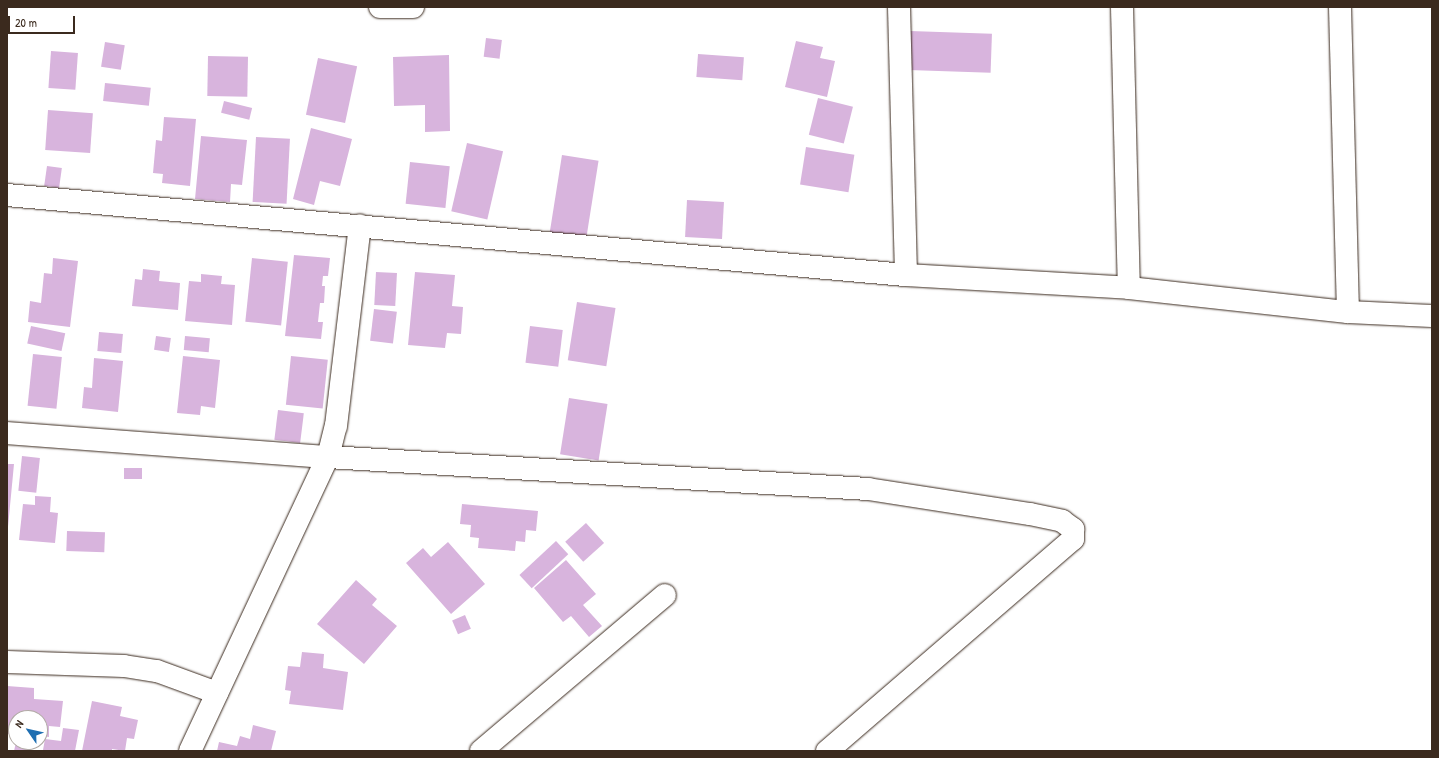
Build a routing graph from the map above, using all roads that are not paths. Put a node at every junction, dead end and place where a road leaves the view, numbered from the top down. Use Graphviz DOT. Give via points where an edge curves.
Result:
graph roads {
  1 [pos="380,7"];
  2 [pos="384,7"];
  3 [pos="413,7"];
  4 [pos="898,7"];
  5 [pos="1122,7"];
  6 [pos="1340,7"];
  7 [pos="7,195"];
  8 [pos="360,225"];
  9 [pos="906,275"];
  10 [pos="1128,288"];
  11 [pos="1348,312"];
  12 [pos="1432,316"];
  13 [pos="7,433"];
  14 [pos="328,457"];
  15 [pos="665,595"];
  16 [pos="7,662"];
  17 [pos="217,693"];
  18 [pos="190,751"];
  19 [pos="481,751"];
  20 [pos="827,751"];
  1 -- 2 [label="street"];
  2 -- 3 [label="street"];
  4 -- 9 [label="street"];
  5 -- 10 [label="street"];
  6 -- 11 [label="street"];
  7 -- 8 [label="street"];
  8 -- 9 [label="street"];
  8 -- 14 [label="street" via="336,426"];
  9 -- 10 [label="street"];
  10 -- 11 [label="street"];
  11 -- 12 [label="street"];
  13 -- 14 [label="street"];
  14 -- 17 [label="street"];
  14 -- 20 [label="street" via="868,489 1030,514 1062,521 1073,529 1073,539"];
  15 -- 19 [label="street"];
  16 -- 17 [label="street" via="130,667 157,671"];
  17 -- 18 [label="street"];
}
